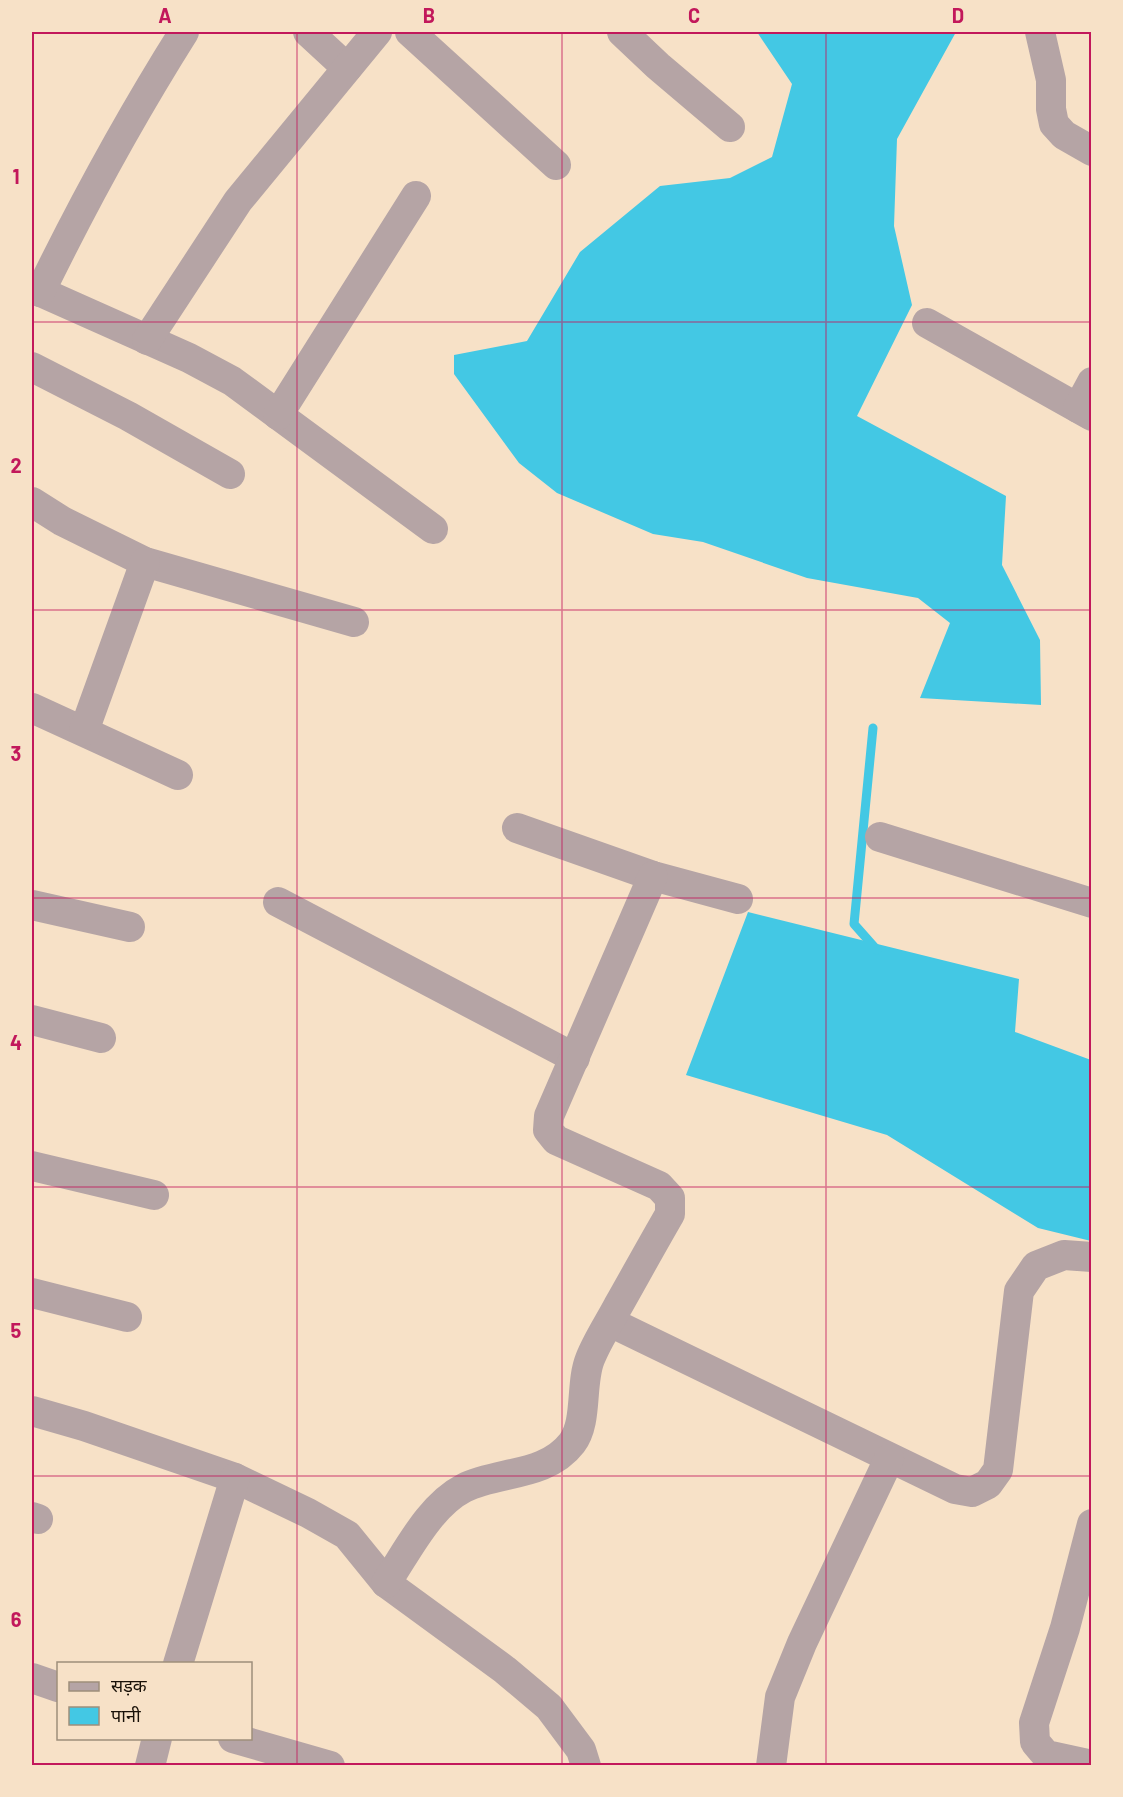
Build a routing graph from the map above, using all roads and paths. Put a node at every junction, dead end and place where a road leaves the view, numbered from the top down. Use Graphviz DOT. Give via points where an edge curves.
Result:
graph roads {
  1 [pos="184,32"];
  2 [pos="308,32"];
  3 [pos="377,32"];
  4 [pos="410,32"];
  5 [pos="622,32"];
  6 [pos="1040,32"];
  7 [pos="347,68"];
  8 [pos="730,127"];
  9 [pos="1092,151"];
  10 [pos="556,165"];
  11 [pos="416,196"];
  12 [pos="36,290"];
  13 [pos="927,323"];
  14 [pos="147,340"];
  15 [pos="32,368"];
  16 [pos="1092,382"];
  17 [pos="1085,412"];
  18 [pos="278,416"];
  19 [pos="230,474"];
  20 [pos="32,502"];
  21 [pos="433,530"];
  22 [pos="145,562"];
  23 [pos="354,622"];
  24 [pos="32,708"];
  25 [pos="84,731"];
  26 [pos="178,775"];
  27 [pos="517,828"];
  28 [pos="880,837"];
  29 [pos="654,876"];
  30 [pos="738,899"];
  31 [pos="278,902"];
  32 [pos="1092,903"];
  33 [pos="32,905"];
  34 [pos="130,927"];
  35 [pos="32,1020"];
  36 [pos="101,1038"];
  37 [pos="575,1058"];
  38 [pos="32,1166"];
  39 [pos="154,1195"];
  40 [pos="1092,1257"];
  41 [pos="32,1293"];
  42 [pos="127,1317"];
  43 [pos="609,1322"];
  44 [pos="32,1411"];
  45 [pos="889,1459"];
  46 [pos="235,1478"];
  47 [pos="1092,1524"];
  48 [pos="386,1583"];
  49 [pos="179,1662"];
  50 [pos="32,1678"];
  51 [pos="57,1687"];
  52 [pos="156,1740"];
  53 [pos="240,1740"];
  54 [pos="1092,1765"];
  55 [pos="150,1766"];
  56 [pos="330,1766"];
  57 [pos="586,1766"];
  58 [pos="771,1766"];
  1 -- 12 [label="street" via="143,97"];
  2 -- 7 [label="street"];
  3 -- 7 [label="street"];
  4 -- 10 [label="street"];
  5 -- 8 [label="street"];
  6 -- 9 [label="street" via="1051,80 1054,124 1064,135"];
  7 -- 14 [label="street" via="238,201"];
  11 -- 18 [label="street"];
  12 -- 14 [label="street"];
  13 -- 17 [label="street"];
  14 -- 18 [label="street" via="232,381"];
  15 -- 19 [label="street"];
  16 -- 17 [label="street"];
  18 -- 21 [label="street"];
  20 -- 22 [label="street"];
  22 -- 23 [label="street"];
  22 -- 25 [label="street"];
  24 -- 25 [label="street"];
  25 -- 26 [label="street"];
  27 -- 29 [label="street"];
  28 -- 32 [label="street"];
  29 -- 30 [label="street"];
  29 -- 37 [label="street"];
  31 -- 37 [label="street"];
  33 -- 34 [label="street"];
  35 -- 36 [label="street"];
  37 -- 43 [label="street" via="549,1116 548,1130 556,1140 659,1186 670,1198 670,1214"];
  38 -- 39 [label="street"];
  40 -- 45 [label="street" via="1064,1255 1036,1266 1019,1291 998,1470 988,1484 972,1492 955,1489"];
  41 -- 42 [label="street"];
  43 -- 45 [label="street"];
  43 -- 48 [label="street" via="590,1359 582,1392 582,1416 572,1442 551,1460 516,1475 462,1489 435,1511"];
  44 -- 46 [label="street"];
  45 -- 58 [label="street" via="780,1697"];
  46 -- 48 [label="street" via="347,1535"];
  46 -- 49 [label="street"];
  47 -- 54 [label="street" via="1035,1723 1035,1742 1046,1755"];
  48 -- 57 [label="street" via="549,1707 580,1750"];
  50 -- 51 [label="street"];
  52 -- 55 [label="street"];
  53 -- 56 [label="street"];
}
